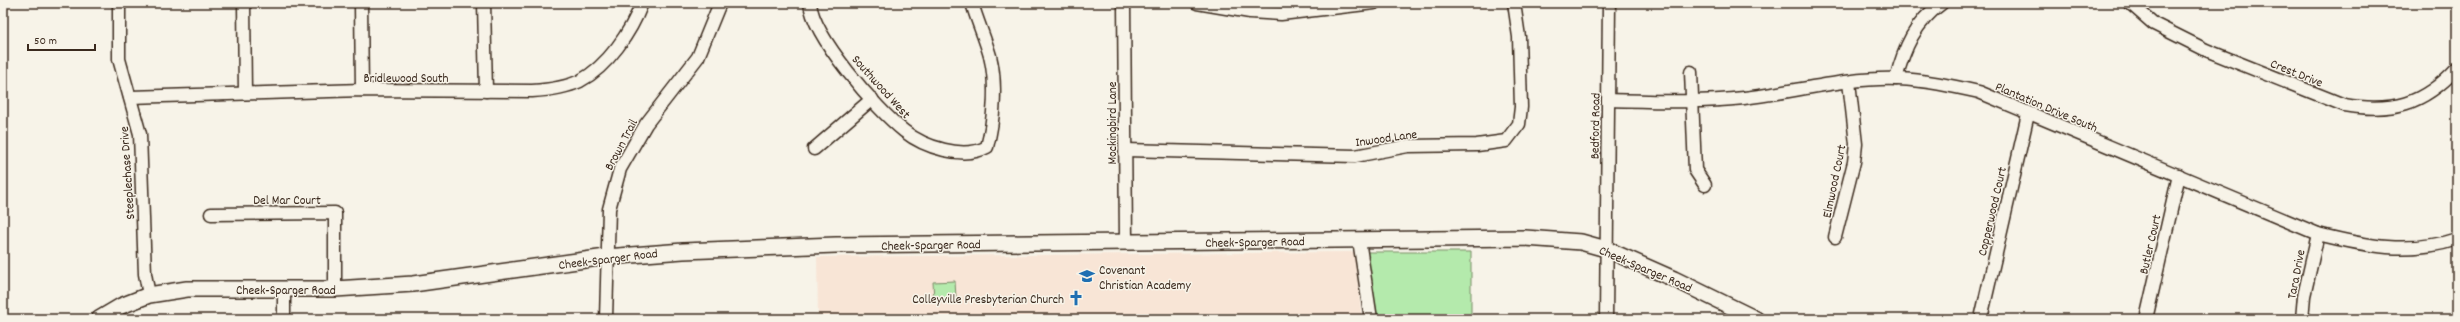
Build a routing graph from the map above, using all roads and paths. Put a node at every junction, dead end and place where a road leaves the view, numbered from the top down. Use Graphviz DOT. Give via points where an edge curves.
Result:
graph roads {
  1 [pos="119,3"];
  2 [pos="244,3"];
  3 [pos="361,3"];
  4 [pos="484,3"];
  5 [pos="642,3"];
  6 [pos="720,3"];
  7 [pos="810,3"];
  8 [pos="972,3"];
  9 [pos="1124,3"];
  10 [pos="1196,3"];
  11 [pos="1374,3"];
  12 [pos="1514,3"];
  13 [pos="1609,3"];
  14 [pos="1942,3"];
  15 [pos="2130,3"];
  16 [pos="1262,8"];
  17 [pos="2457,68"];
  18 [pos="1691,72"];
  19 [pos="1896,79"];
  20 [pos="1850,82"];
  21 [pos="362,90"];
  22 [pos="486,91"];
  23 [pos="245,93"];
  24 [pos="130,97"];
  25 [pos="872,99"];
  26 [pos="1608,100"];
  27 [pos="1692,102"];
  28 [pos="2028,114"];
  29 [pos="814,149"];
  30 [pos="1126,150"];
  31 [pos="2179,176"];
  32 [pos="1705,185"];
  33 [pos="211,214"];
  34 [pos="2318,234"];
  35 [pos="1835,237"];
  36 [pos="2457,239"];
  37 [pos="1359,240"];
  38 [pos="1126,242"];
  39 [pos="1606,249"];
  40 [pos="606,257"];
  41 [pos="284,289"];
  42 [pos="335,289"];
  43 [pos="149,296"];
  44 [pos="1982,314"];
  45 [pos="99,319"];
  46 [pos="284,319"];
  47 [pos="606,319"];
  48 [pos="1371,319"];
  49 [pos="1606,319"];
  50 [pos="1756,319"];
  51 [pos="2146,319"];
  52 [pos="2302,319"];
  1 -- 24 [label="street, Steeplechase Drive" via="119,59"];
  2 -- 23 [label="street"];
  3 -- 21 [label="street"];
  4 -- 22 [label="street"];
  5 -- 22 [label="street, Bridlewood South" via="619,45 603,64 580,81 556,89"];
  6 -- 40 [label="street, Brown Trail" via="698,57 646,124 620,169 609,210"];
  7 -- 25 [label="street, Southwood West" via="814,20 828,46"];
  8 -- 25 [label="street, Southwood West" via="990,56 992,72 993,98 987,147 980,151 960,152 915,138 889,118"];
  9 -- 30 [label="street, Mockingbird Lane"];
  10 -- 16 [label="street"];
  11 -- 16 [label="street" via="1281,14"];
  12 -- 30 [label="street, Inwood Lane" via="1520,37 1521,107 1519,124 1506,141 1477,145 1408,146 1356,156"];
  13 -- 26 [label="street, Bedford Road"];
  14 -- 19 [label="street" via="1932,10 1911,36"];
  15 -- 17 [label="street, Crest Drive" via="2154,24 2206,50 2344,105 2368,109 2392,107 2418,100 2439,87"];
  18 -- 27 [label="street"];
  19 -- 20 [label="street, Plantation Drive South"];
  19 -- 28 [label="street, Plantation Drive South" via="1929,82 1978,92"];
  20 -- 27 [label="street, Plantation Drive South" via="1744,98"];
  20 -- 35 [label="street, Elmwood Court" via="1856,144 1854,162"];
  21 -- 22 [label="street, Bridlewood South"];
  21 -- 23 [label="street, Bridlewood South"];
  23 -- 24 [label="street, Bridlewood South"];
  24 -- 43 [label="street, Steeplechase Drive" via="140,134 145,274"];
  25 -- 29 [label="street"];
  26 -- 27 [label="street, Plantation Drive South"];
  26 -- 39 [label="street, Bedford Road"];
  27 -- 32 [label="street" via="1695,170"];
  28 -- 31 [label="street, Plantation Drive South"];
  28 -- 44 [label="street, Copperwood Court"];
  30 -- 38 [label="street, Mockingbird Lane"];
  31 -- 34 [label="street, Plantation Drive South"];
  31 -- 51 [label="street, Butler Court"];
  33 -- 42 [label="street, Del Mar Court" via="335,213"];
  34 -- 36 [label="street, Plantation Drive South" via="2360,245 2406,249"];
  34 -- 52 [label="street, Tara Drive" via="2304,296"];
  37 -- 38 [label="main road, Cheek-Sparger Road"];
  37 -- 39 [label="main road, Cheek-Sparger Road" via="1525,238 1580,242"];
  37 -- 48 [label="street"];
  38 -- 40 [label="main road, Cheek-Sparger Road" via="836,245"];
  39 -- 49 [label="street, Bedford Road"];
  39 -- 50 [label="main road, Cheek-Sparger Road"];
  40 -- 42 [label="main road, Cheek-Sparger Road" via="428,282"];
  40 -- 47 [label="street, Brown Trail"];
  41 -- 42 [label="main road, Cheek-Sparger Road"];
  41 -- 43 [label="main road, Cheek-Sparger Road" via="187,289"];
  41 -- 46 [label="street"];
  43 -- 45 [label="main road, Cheek-Sparger Road" via="121,306"];
}
